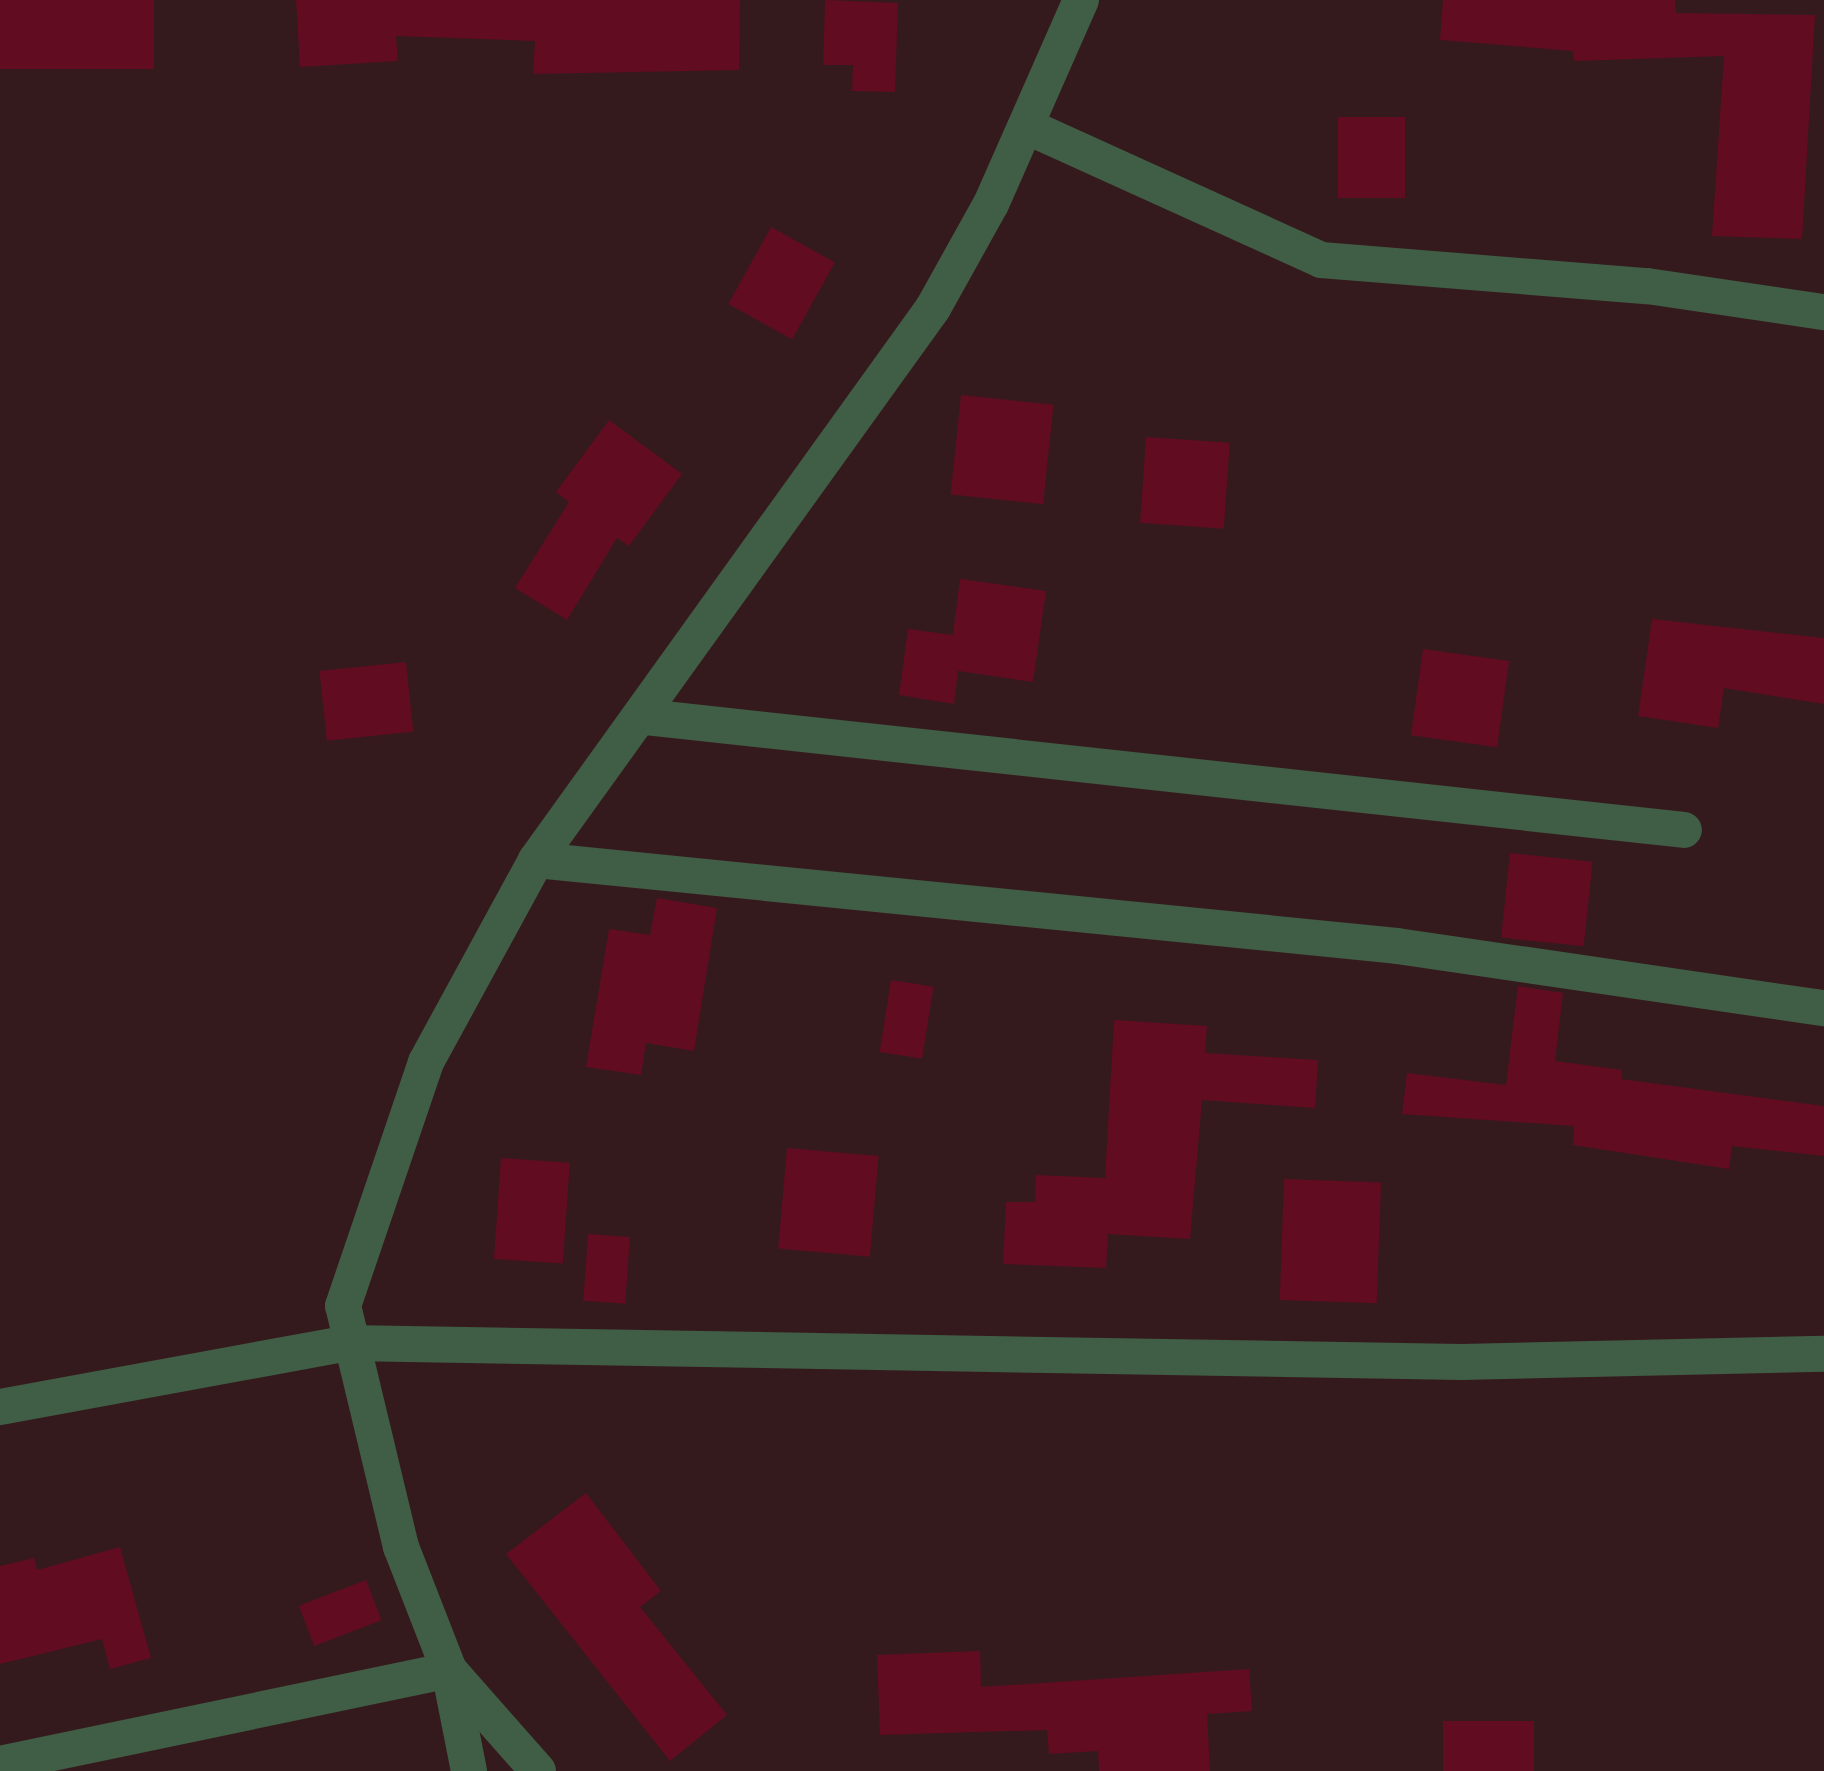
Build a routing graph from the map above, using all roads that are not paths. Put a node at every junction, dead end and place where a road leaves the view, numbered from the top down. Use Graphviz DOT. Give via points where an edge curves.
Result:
graph roads {
  1 [pos="1081,0"];
  2 [pos="1026,126"];
  3 [pos="1824,312"];
  4 [pos="646,717"];
  5 [pos="1684,830"];
  6 [pos="536,860"];
  7 [pos="1824,1008"];
  8 [pos="348,1343"];
  9 [pos="1824,1354"];
  10 [pos="0,1407"];
  11 [pos="448,1670"];
  12 [pos="0,1764"];
  13 [pos="469,1771"];
  14 [pos="538,1771"];
  1 -- 2 [label="street"];
  2 -- 3 [label="street" via="1321,260 1647,286"];
  2 -- 4 [label="street" via="933,308"];
  4 -- 5 [label="street"];
  4 -- 6 [label="street"];
  6 -- 7 [label="street" via="1396,946"];
  6 -- 8 [label="street" via="426,1062 344,1306"];
  8 -- 9 [label="street" via="1462,1362"];
  8 -- 10 [label="street"];
  8 -- 11 [label="street" via="401,1547"];
  11 -- 12 [label="street"];
  11 -- 13 [label="street"];
  11 -- 14 [label="street"];
}
